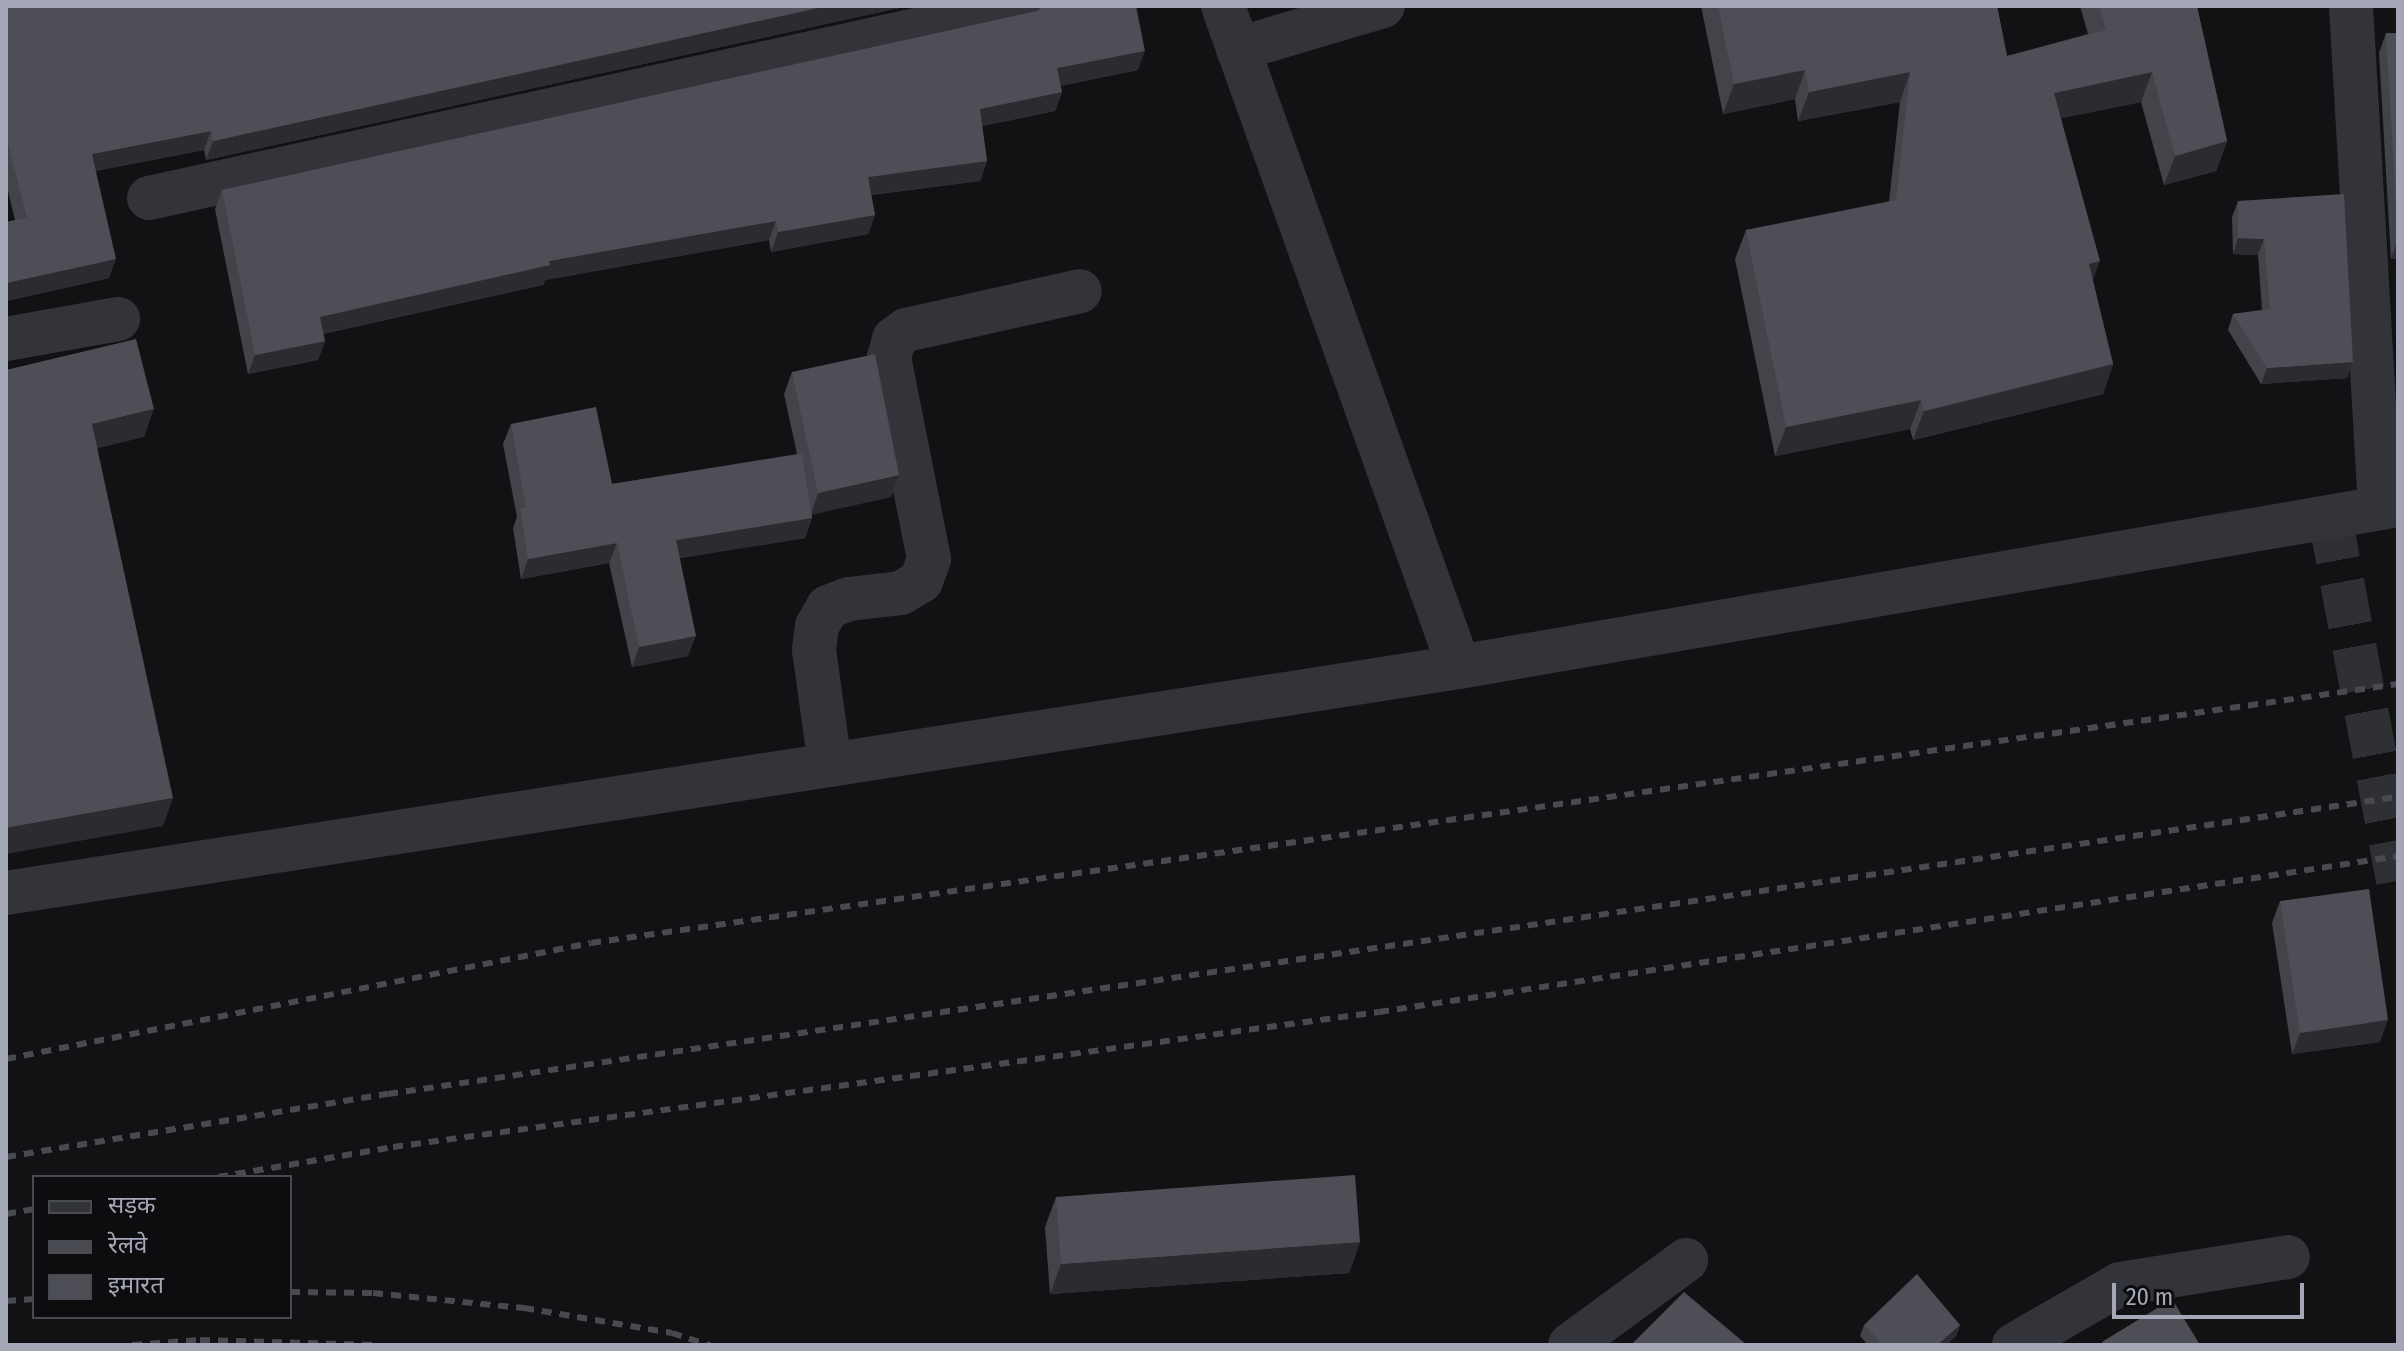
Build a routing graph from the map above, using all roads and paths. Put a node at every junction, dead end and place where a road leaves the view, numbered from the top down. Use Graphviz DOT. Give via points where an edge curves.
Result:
graph roads {
  1 [pos="1025,6"];
  2 [pos="1223,6"];
  3 [pos="1383,6"];
  4 [pos="2351,6"];
  5 [pos="1238,49"];
  6 [pos="149,198"];
  7 [pos="1080,291"];
  8 [pos="118,319"];
  9 [pos="6,339"];
  10 [pos="2389,506"];
  11 [pos="1459,667"];
  12 [pos="830,765"];
  13 [pos="6,893"];
  14 [pos="2288,1257"];
  15 [pos="1686,1260"];
  16 [pos="1570,1345"];
  17 [pos="2014,1345"];
  1 -- 6 [label="street"];
  2 -- 5 [label="street"];
  3 -- 5 [label="street"];
  4 -- 10 [label="street"];
  5 -- 11 [label="street"];
  7 -- 12 [label="street" via="906,330 894,339 889,357 929,559 921,581 901,593 828,607 817,626 814,650"];
  8 -- 9 [label="street"];
  10 -- 11 [label="street"];
  11 -- 12 [label="street"];
  12 -- 13 [label="street"];
  14 -- 17 [label="street" via="2120,1284"];
  15 -- 16 [label="street"];
}
